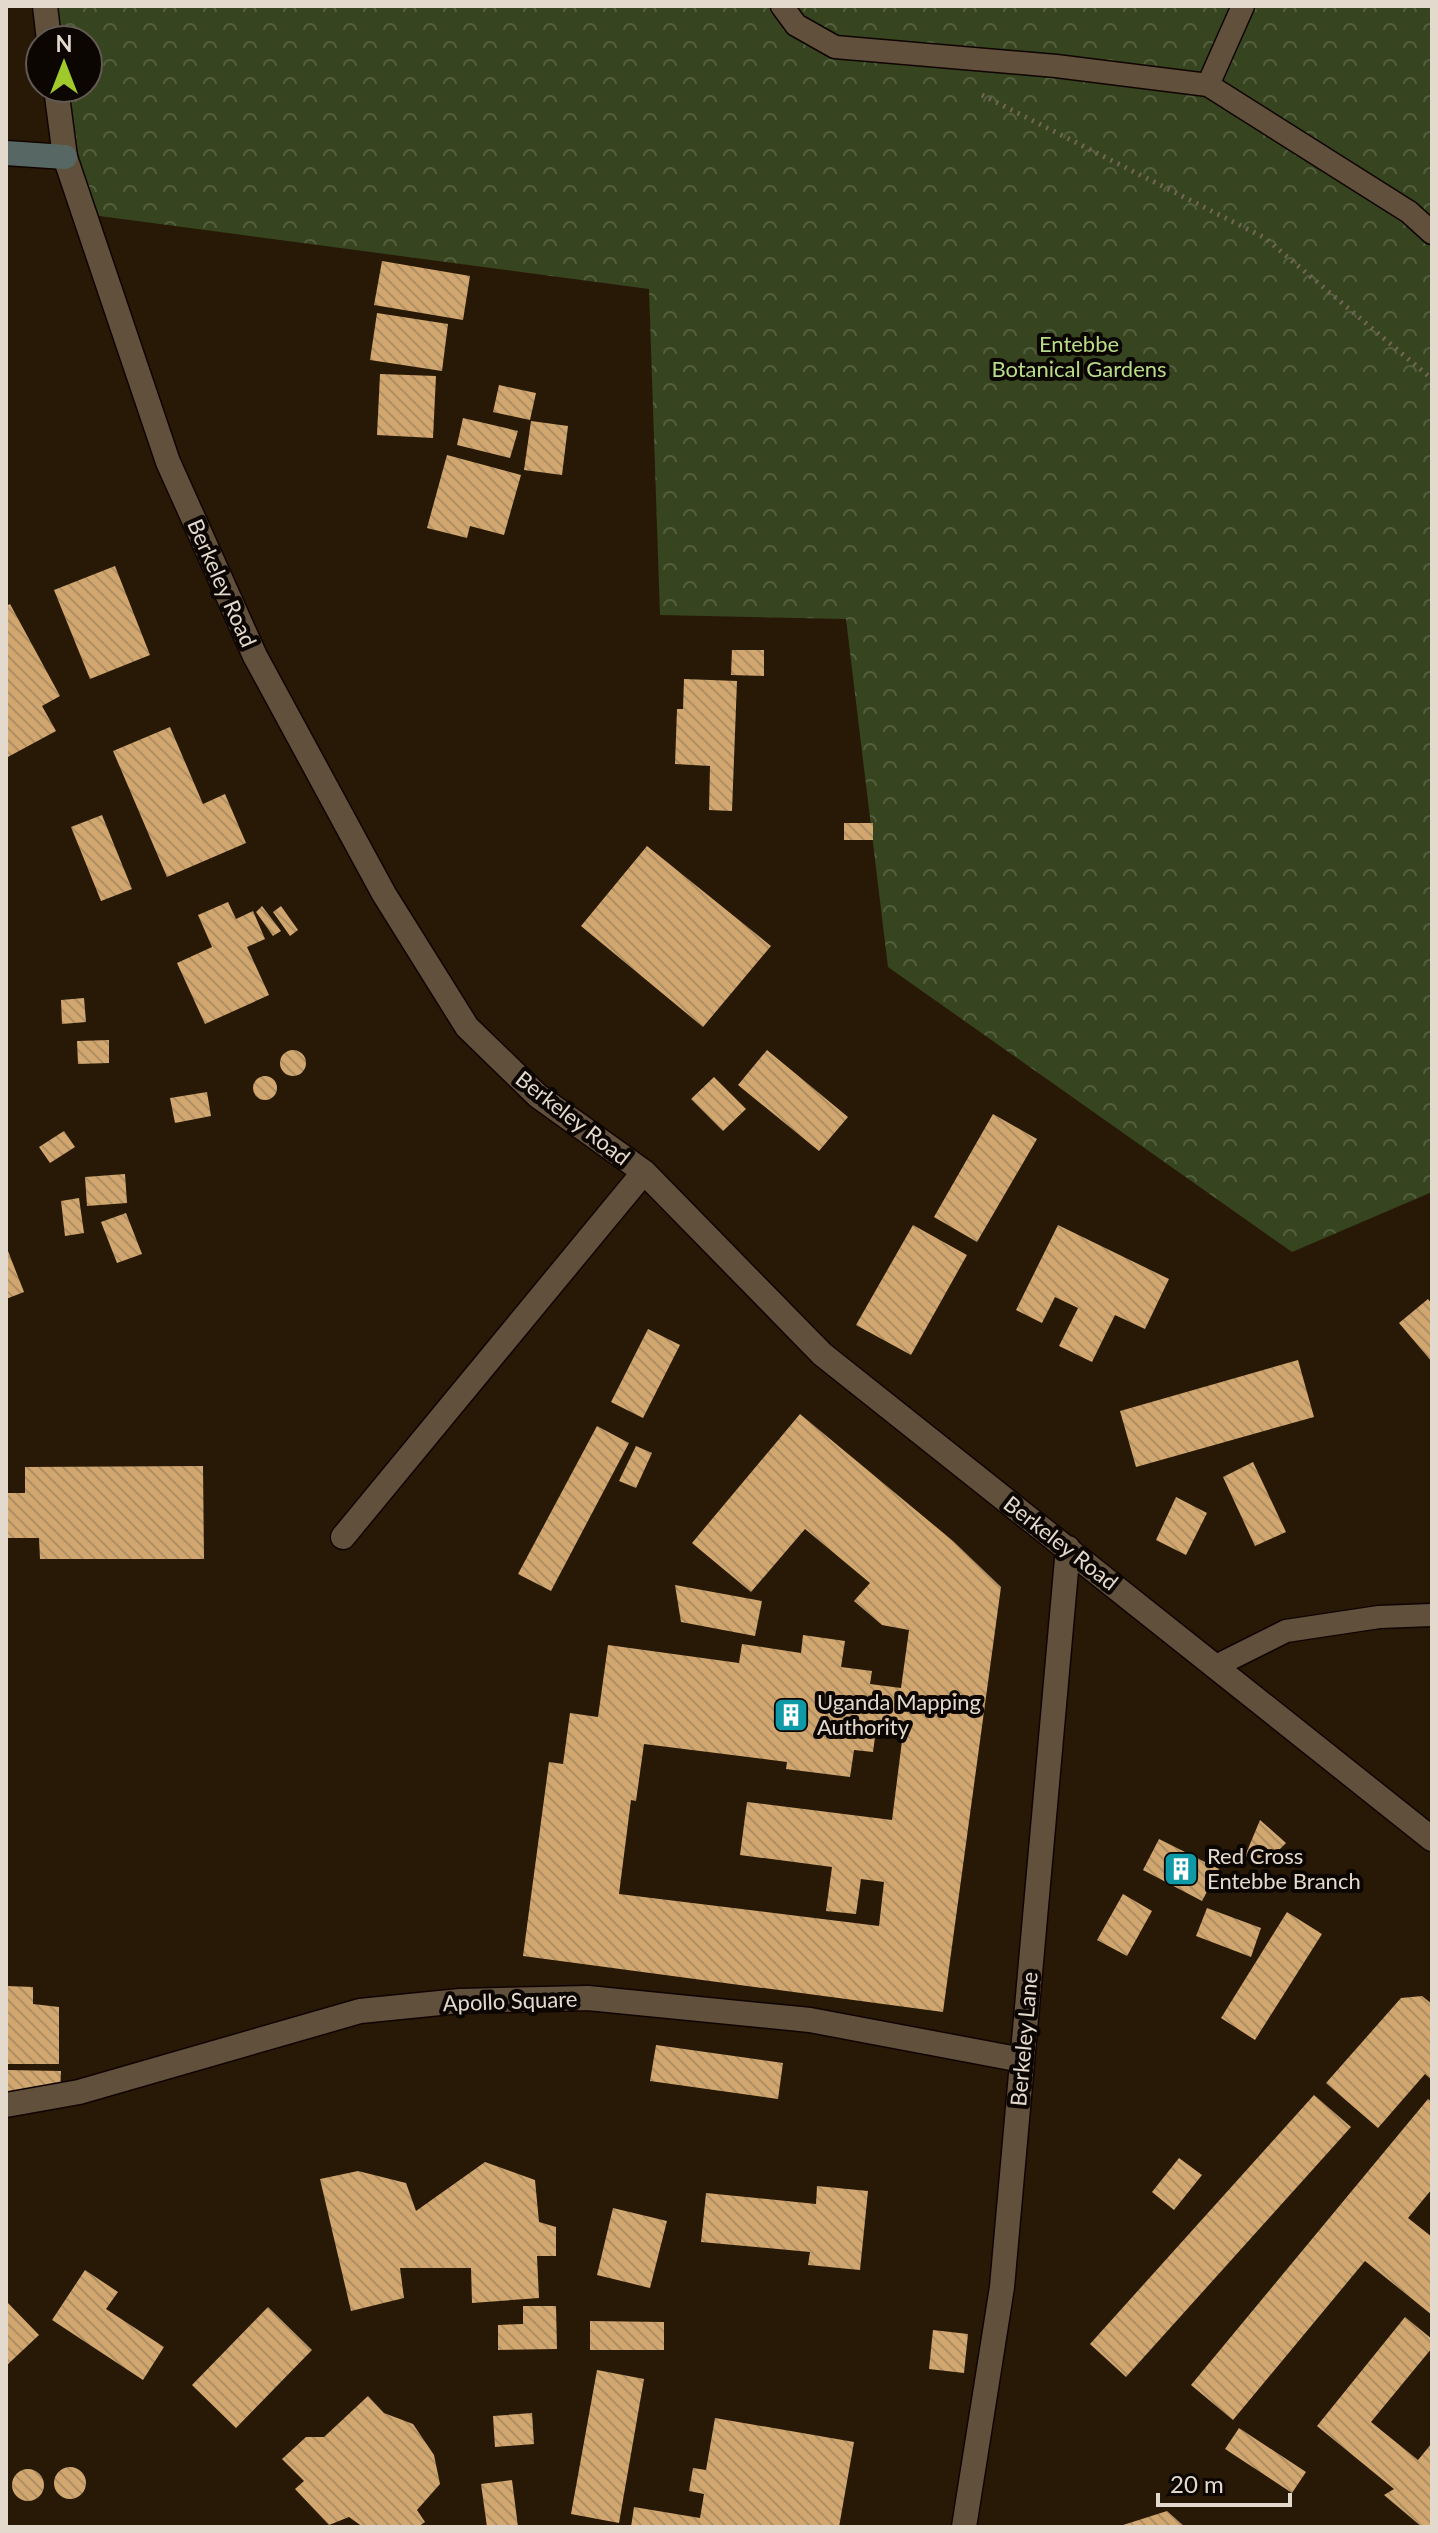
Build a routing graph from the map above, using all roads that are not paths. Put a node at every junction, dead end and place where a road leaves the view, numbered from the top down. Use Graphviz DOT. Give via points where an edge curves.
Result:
graph roads {
  1 [pos="782,6"];
  2 [pos="1243,6"];
  3 [pos="1208,85"];
  4 [pos="58,104"];
  5 [pos="6,153"];
  6 [pos="65,157"];
  7 [pos="1432,233"];
  8 [pos="644,1172"];
  9 [pos="343,1537"];
  10 [pos="1068,1548"];
  11 [pos="1432,1615"];
  12 [pos="1216,1666"];
  13 [pos="1432,1839"];
  14 [pos="1022,2060"];
  15 [pos="6,2105"];
  16 [pos="964,2527"];
  1 -- 3 [label="lane" via="796,25 835,47"];
  2 -- 3 [label="lane"];
  3 -- 7 [label="lane" via="1409,212"];
  4 -- 6 [label="street, Berkeley Road"];
  5 -- 6 [label="street"];
  6 -- 8 [label="street, Berkeley Road" via="168,462 255,656 384,894 467,1027 538,1096"];
  8 -- 9 [label="street"];
  8 -- 10 [label="street, Berkeley Road" via="822,1354"];
  10 -- 12 [label="street, Berkeley Road"];
  10 -- 14 [label="street, Berkeley Lane"];
  11 -- 12 [label="lane" via="1286,1631"];
  12 -- 13 [label="street, Berkeley Road"];
  14 -- 15 [label="street, Apollo Square" via="810,2020 588,1998 460,2001 360,2011 79,2092"];
  14 -- 16 [label="street, Berkeley Lane" via="1002,2287"];
}
